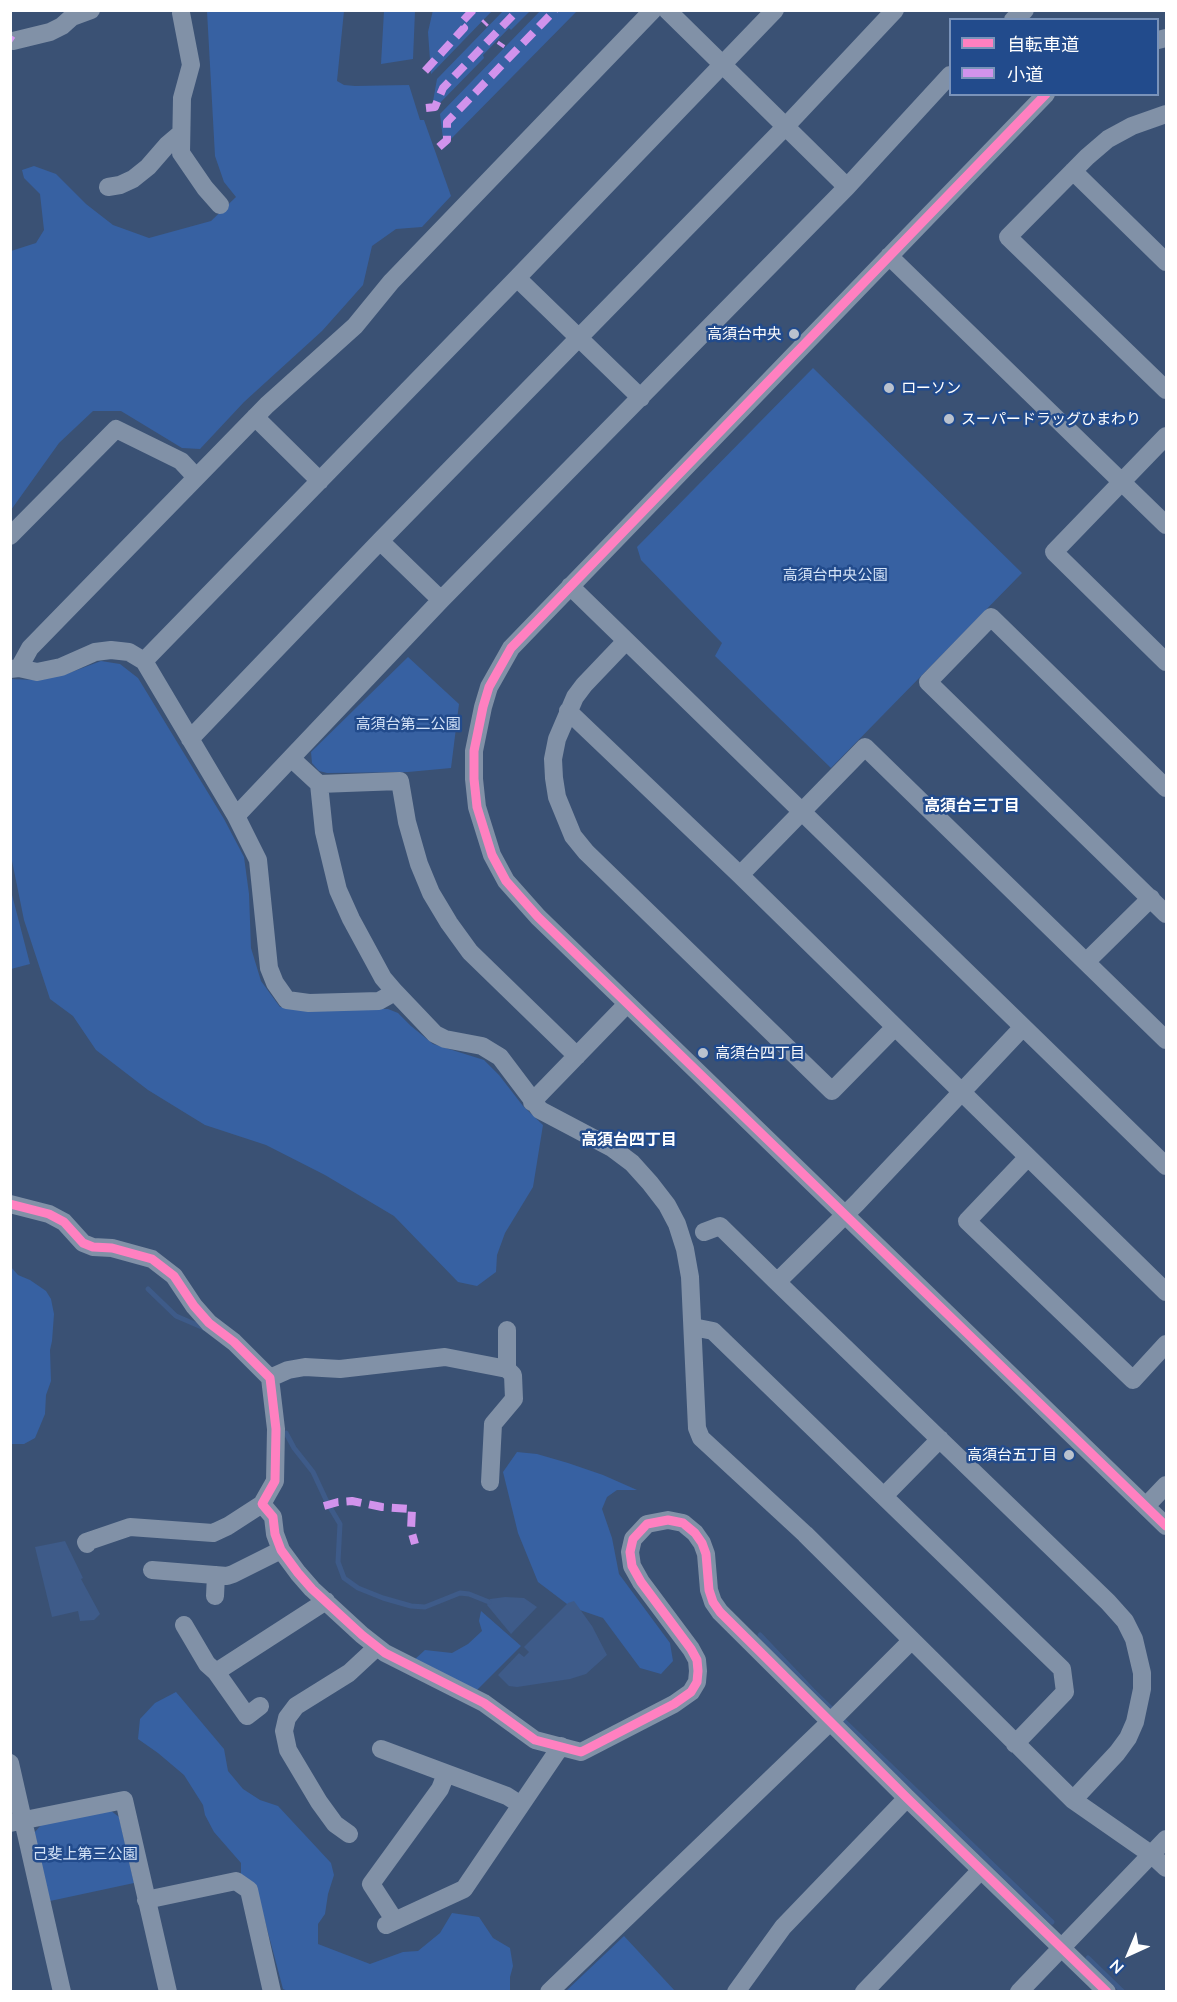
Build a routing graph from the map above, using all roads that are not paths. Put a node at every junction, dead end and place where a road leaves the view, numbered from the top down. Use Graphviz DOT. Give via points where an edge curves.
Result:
graph roads {
  1 [pos="91,10"];
  2 [pos="653,10"];
  3 [pos="668,10"];
  4 [pos="775,10"];
  5 [pos="895,10"];
  6 [pos="178,11"];
  7 [pos="13,41"];
  8 [pos="723,65"];
  9 [pos="949,77"];
  10 [pos="1044,96"];
  11 [pos="1167,114"];
  12 [pos="786,126"];
  13 [pos="181,133"];
  14 [pos="1073,171"];
  15 [pos="108,187"];
  16 [pos="847,187"];
  17 [pos="219,205"];
  18 [pos="889,256"];
  19 [pos="1167,262"];
  20 [pos="518,278"];
  21 [pos="579,336"];
  22 [pos="1167,390"];
  23 [pos="641,398"];
  24 [pos="255,417"];
  25 [pos="1167,436"];
  26 [pos="195,476"];
  27 [pos="320,481"];
  28 [pos="1122,482"];
  29 [pos="1167,525"];
  30 [pos="10,536"];
  31 [pos="380,541"];
  32 [pos="570,586"];
  33 [pos="441,600"];
  34 [pos="626,641"];
  35 [pos="144,661"];
  36 [pos="1167,662"];
  37 [pos="15,668"];
  38 [pos="568,711"];
  39 [pos="190,740"];
  40 [pos="292,759"];
  41 [pos="319,784"];
  42 [pos="1167,788"];
  43 [pos="801,812"];
  44 [pos="236,816"];
  45 [pos="740,875"];
  46 [pos="1150,898"];
  47 [pos="1167,914"];
  48 [pos="1086,962"];
  49 [pos="395,992"];
  50 [pos="627,1004"];
  51 [pos="895,1027"];
  52 [pos="1023,1027"];
  53 [pos="1167,1040"];
  54 [pos="577,1056"];
  55 [pos="962,1090"];
  56 [pos="532,1102"];
  57 [pos="1028,1157"];
  58 [pos="1167,1166"];
  59 [pos="10,1204"];
  60 [pos="844,1215"];
  61 [pos="704,1233"];
  62 [pos="777,1282"];
  63 [pos="1167,1292"];
  64 [pos="693,1327"];
  65 [pos="507,1330"];
  66 [pos="1167,1344"];
  67 [pos="507,1369"];
  68 [pos="270,1378"];
  69 [pos="939,1439"];
  70 [pos="490,1482"];
  71 [pos="1167,1485"];
  72 [pos="884,1496"];
  73 [pos="262,1504"];
  74 [pos="1146,1506"];
  75 [pos="1167,1526"];
  76 [pos="87,1544"];
  77 [pos="281,1550"];
  78 [pos="152,1570"];
  79 [pos="216,1575"];
  80 [pos="215,1596"];
  81 [pos="326,1601"];
  82 [pos="184,1625"];
  83 [pos="911,1641"];
  84 [pos="376,1647"];
  85 [pos="216,1672"];
  86 [pos="260,1706"];
  87 [pos="835,1717"];
  88 [pos="1015,1744"];
  89 [pos="561,1746"];
  90 [pos="381,1749"];
  91 [pos="10,1763"];
  92 [pos="446,1774"];
  93 [pos="907,1798"];
  94 [pos="1072,1800"];
  95 [pos="520,1805"];
  96 [pos="17,1822"];
  97 [pos="349,1834"];
  98 [pos="1167,1839"];
  99 [pos="1152,1855"];
  100 [pos="1167,1869"];
  101 [pos="981,1870"];
  102 [pos="146,1900"];
  103 [pos="1061,1948"];
  104 [pos="62,1992"];
  105 [pos="168,1992"];
  106 [pos="272,1992"];
  107 [pos="549,1992"];
  108 [pos="736,1992"];
  109 [pos="864,1992"];
  110 [pos="1019,1992"];
  111 [pos="1107,1992"];
  1 -- 7 [label="street" via="50,32"];
  2 -- 24 [label="street" via="391,282 355,326"];
  3 -- 8 [label="street"];
  4 -- 8 [label="street"];
  5 -- 12 [label="street"];
  6 -- 13 [label="street" via="191,65 182,98"];
  8 -- 12 [label="street"];
  8 -- 20 [label="street"];
  9 -- 16 [label="street"];
  10 -- 18 [label="street"];
  11 -- 14 [label="street" via="1108,139"];
  12 -- 16 [label="street"];
  12 -- 21 [label="street"];
  13 -- 15 [label="street" via="148,168 133,179"];
  13 -- 17 [label="street" via="184,159"];
  14 -- 19 [label="street"];
  14 -- 22 [label="street" via="1008,237"];
  16 -- 23 [label="street"];
  18 -- 28 [label="street"];
  18 -- 32 [label="street"];
  20 -- 21 [label="street"];
  20 -- 27 [label="street"];
  21 -- 23 [label="street"];
  21 -- 31 [label="street"];
  23 -- 33 [label="street"];
  24 -- 26 [label="street"];
  24 -- 27 [label="street"];
  25 -- 28 [label="street"];
  26 -- 30 [label="street" via="181,460 116,429"];
  26 -- 37 [label="street"];
  27 -- 35 [label="street"];
  28 -- 29 [label="street"];
  28 -- 36 [label="street" via="1054,552"];
  31 -- 33 [label="street"];
  31 -- 39 [label="street"];
  32 -- 34 [label="street"];
  32 -- 50 [label="street" via="512,648 489,687 474,751 477,807 492,855 506,881"];
  33 -- 40 [label="street"];
  34 -- 38 [label="street" via="584,685"];
  34 -- 43 [label="street"];
  35 -- 37 [label="street" via="129,652 111,650 37,672"];
  35 -- 39 [label="street"];
  38 -- 45 [label="street"];
  38 -- 51 [label="street" via="553,759 557,797 573,836 832,1091"];
  39 -- 44 [label="street"];
  40 -- 41 [label="street"];
  40 -- 44 [label="street"];
  41 -- 49 [label="street" via="324,832 338,890 383,978"];
  41 -- 54 [label="street" via="400,781 419,864 448,923 470,952"];
  42 -- 46 [label="street" via="991,617 928,682"];
  43 -- 45 [label="street"];
  43 -- 48 [label="street" via="865,747"];
  43 -- 52 [label="street"];
  44 -- 49 [label="street" via="258,860 269,968 287,1000 379,1002"];
  45 -- 51 [label="street"];
  46 -- 47 [label="street"];
  46 -- 48 [label="street"];
  48 -- 53 [label="street"];
  49 -- 56 [label="street" via="435,1034 482,1046 500,1057"];
  50 -- 54 [label="street"];
  50 -- 60 [label="street"];
  51 -- 55 [label="street"];
  52 -- 55 [label="street"];
  52 -- 58 [label="street"];
  54 -- 56 [label="street"];
  55 -- 57 [label="street"];
  55 -- 60 [label="street"];
  56 -- 64 [label="street" via="632,1163 667,1205 685,1249"];
  57 -- 63 [label="street"];
  57 -- 66 [label="street" via="967,1221 1133,1380"];
  59 -- 68 [label="street" via="49,1214 93,1247 152,1259 174,1276 209,1323"];
  60 -- 62 [label="street"];
  60 -- 74 [label="street"];
  61 -- 62 [label="street" via="720,1226"];
  62 -- 69 [label="street"];
  64 -- 72 [label="street" via="713,1331"];
  64 -- 83 [label="street" via="697,1428 701,1438 805,1534"];
  65 -- 67 [label="street"];
  67 -- 68 [label="street" via="445,1358 340,1369 305,1367"];
  67 -- 70 [label="street" via="513,1375 514,1399 494,1424"];
  68 -- 73 [label="street" via="276,1429 275,1480"];
  69 -- 72 [label="street"];
  69 -- 94 [label="street" via="1108,1602 1134,1639 1142,1673 1135,1722 1117,1753"];
  71 -- 74 [label="street"];
  72 -- 88 [label="street" via="1062,1669 1065,1692"];
  73 -- 76 [label="street" via="213,1533 130,1527"];
  73 -- 77 [label="street" via="273,1517"];
  74 -- 75 [label="street"];
  77 -- 79 [label="street" via="233,1574"];
  77 -- 81 [label="street"];
  78 -- 79 [label="street"];
  79 -- 80 [label="street"];
  81 -- 84 [label="street"];
  81 -- 85 [label="street"];
  82 -- 85 [label="street"];
  83 -- 87 [label="street"];
  83 -- 88 [label="street"];
  84 -- 89 [label="street" via="484,1703 535,1740"];
  84 -- 97 [label="street" via="349,1673 296,1706 284,1731 288,1750 319,1802 335,1824"];
  85 -- 86 [label="street" via="247,1716"];
  87 -- 89 [label="street" via="720,1612 709,1590 702,1543 683,1523 668,1520 647,1524 640,1530 630,1552 632,1566 691,1649 699,1671 697,1682 692,1692 674,1704 587,1749 580,1752"];
  87 -- 93 [label="street"];
  87 -- 107 [label="street"];
  88 -- 94 [label="street"];
  89 -- 95 [label="street"];
  90 -- 92 [label="street"];
  91 -- 96 [label="street"];
  92 -- 95 [label="street" via="507,1796"];
  92 -- 95 [label="street" via="440,1789 371,1884 390,1923 464,1889"];
  93 -- 101 [label="street"];
  93 -- 108 [label="street" via="783,1927"];
  94 -- 99 [label="street"];
  96 -- 102 [label="street" via="124,1800"];
  96 -- 104 [label="street"];
  98 -- 99 [label="street"];
  99 -- 100 [label="street"];
  99 -- 103 [label="street"];
  101 -- 103 [label="street"];
  101 -- 109 [label="street"];
  102 -- 105 [label="street"];
  102 -- 106 [label="street" via="236,1881 249,1890"];
  103 -- 110 [label="street"];
  103 -- 111 [label="street"];
}
